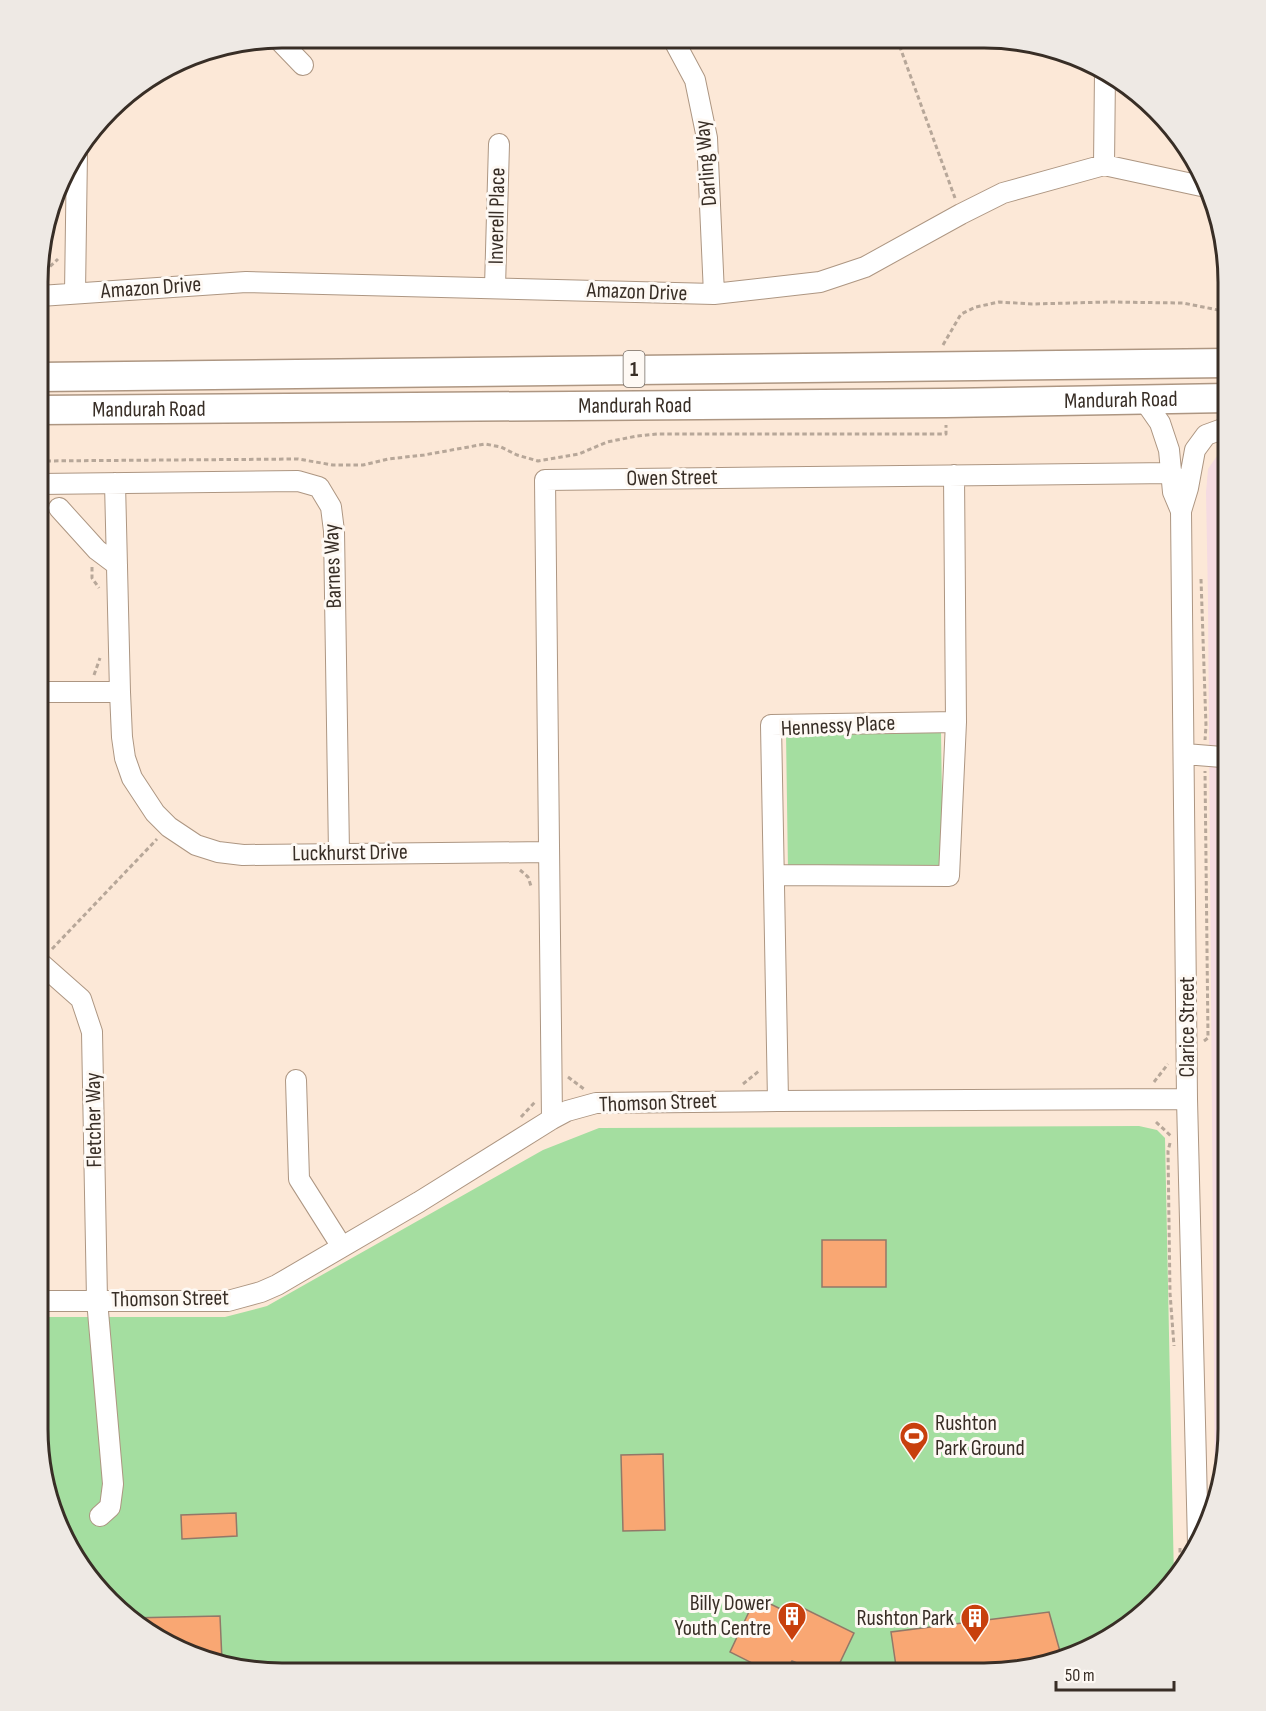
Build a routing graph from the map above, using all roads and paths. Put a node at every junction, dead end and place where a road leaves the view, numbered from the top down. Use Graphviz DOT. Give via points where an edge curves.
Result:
graph roads {
  1 [pos="287,48"];
  2 [pos="678,48"];
  3 [pos="900,48"];
  4 [pos="303,65"];
  5 [pos="1105,81"];
  6 [pos="499,144"];
  7 [pos="1104,165"];
  8 [pos="77,169"];
  9 [pos="1197,185"];
  10 [pos="961,214"];
  11 [pos="57,218"];
  12 [pos="57,223"];
  13 [pos="59,257"];
  14 [pos="49,267"];
  15 [pos="495,288"];
  16 [pos="75,293"];
  17 [pos="714,294"];
  18 [pos="48,295"];
  19 [pos="1218,363"];
  20 [pos="48,377"];
  21 [pos="1218,398"];
  22 [pos="1144,400"];
  23 [pos="48,410"];
  24 [pos="1218,431"];
  25 [pos="1172,473"];
  26 [pos="954,475"];
  27 [pos="115,483"];
  28 [pos="48,484"];
  29 [pos="59,508"];
  30 [pos="1181,511"];
  31 [pos="92,564"];
  32 [pos="117,565"];
  33 [pos="104,595"];
  34 [pos="102,653"];
  35 [pos="48,692"];
  36 [pos="81,692"];
  37 [pos="120,692"];
  38 [pos="956,722"];
  39 [pos="1185,754"];
  40 [pos="1218,757"];
  41 [pos="169,827"];
  42 [pos="548,852"];
  43 [pos="339,853"];
  44 [pos="517,867"];
  45 [pos="774,875"];
  46 [pos="533,892"];
  47 [pos="48,952"];
  48 [pos="48,969"];
  49 [pos="296,1080"];
  50 [pos="1187,1099"];
  51 [pos="778,1101"];
  52 [pos="552,1119"];
  53 [pos="342,1247"];
  54 [pos="97,1300"];
  55 [pos="48,1301"];
  56 [pos="100,1516"];
  57 [pos="1198,1524"];
  1 -- 4 [label="street"];
  2 -- 17 [label="street, Darling Way" via="695,80 707,138"];
  3 -- 10 [label="path"];
  5 -- 7 [label="street"];
  6 -- 15 [label="street, Inverell Place"];
  7 -- 9 [label="street, Amazon Drive"];
  7 -- 10 [label="street, Amazon Drive" via="1003,193"];
  8 -- 16 [label="street"];
  10 -- 17 [label="street, Amazon Drive" via="864,267 820,282"];
  11 -- 12 [label="path"];
  13 -- 14 [label="path"];
  15 -- 16 [label="street, Amazon Drive" via="246,282"];
  15 -- 17 [label="street, Amazon Drive"];
  16 -- 18 [label="street, Amazon Drive"];
  19 -- 20 [label="highway, Mandurah Road / 1"];
  21 -- 22 [label="highway, Mandurah Road / 1"];
  22 -- 23 [label="highway, Mandurah Road / 1"];
  22 -- 25 [label="street, Clarice Street" via="1160,423"];
  24 -- 30 [label="street, Clarice Street" via="1206,435 1195,450"];
  25 -- 26 [label="street, Owen Street"];
  25 -- 30 [label="street, Clarice Street" via="1173,492"];
  26 -- 38 [label="street"];
  26 -- 42 [label="street, Owen Street" via="545,480"];
  27 -- 28 [label="street"];
  27 -- 32 [label="street, Luckhurst Drive"];
  27 -- 43 [label="street, Barnes Way" via="298,481 319,487 331,507 334,531"];
  29 -- 32 [label="street" via="97,550"];
  30 -- 39 [label="street, Clarice Street"];
  31 -- 33 [label="path" via="92,578"];
  32 -- 37 [label="street, Luckhurst Drive"];
  34 -- 36 [label="path" via="94,675 82,680"];
  35 -- 36 [label="street"];
  36 -- 37 [label="street"];
  37 -- 41 [label="street, Luckhurst Drive" via="122,737 132,778 154,813"];
  38 -- 45 [label="street" via="949,876"];
  38 -- 45 [label="street, Hennessy Place" via="771,725"];
  39 -- 40 [label="street"];
  39 -- 50 [label="street, Clarice Street"];
  41 -- 43 [label="street, Luckhurst Drive" via="196,845 218,852"];
  41 -- 47 [label="path"];
  42 -- 43 [label="street, Luckhurst Drive"];
  42 -- 52 [label="street"];
  44 -- 46 [label="path" via="528,877"];
  45 -- 51 [label="street, Hennessy Place"];
  48 -- 54 [label="street, Fletcher Way" via="81,999 92,1032"];
  49 -- 53 [label="street" via="299,1179"];
  50 -- 51 [label="street, Thomson Street"];
  50 -- 57 [label="street, Clarice Street"];
  51 -- 52 [label="street, Thomson Street" via="596,1104"];
  52 -- 53 [label="street, Thomson Street"];
  53 -- 54 [label="street, Thomson Street" via="277,1285 228,1301"];
  54 -- 55 [label="street, Thomson Street"];
  54 -- 56 [label="street, Fletcher Way" via="112,1485 110,1507"];
}
